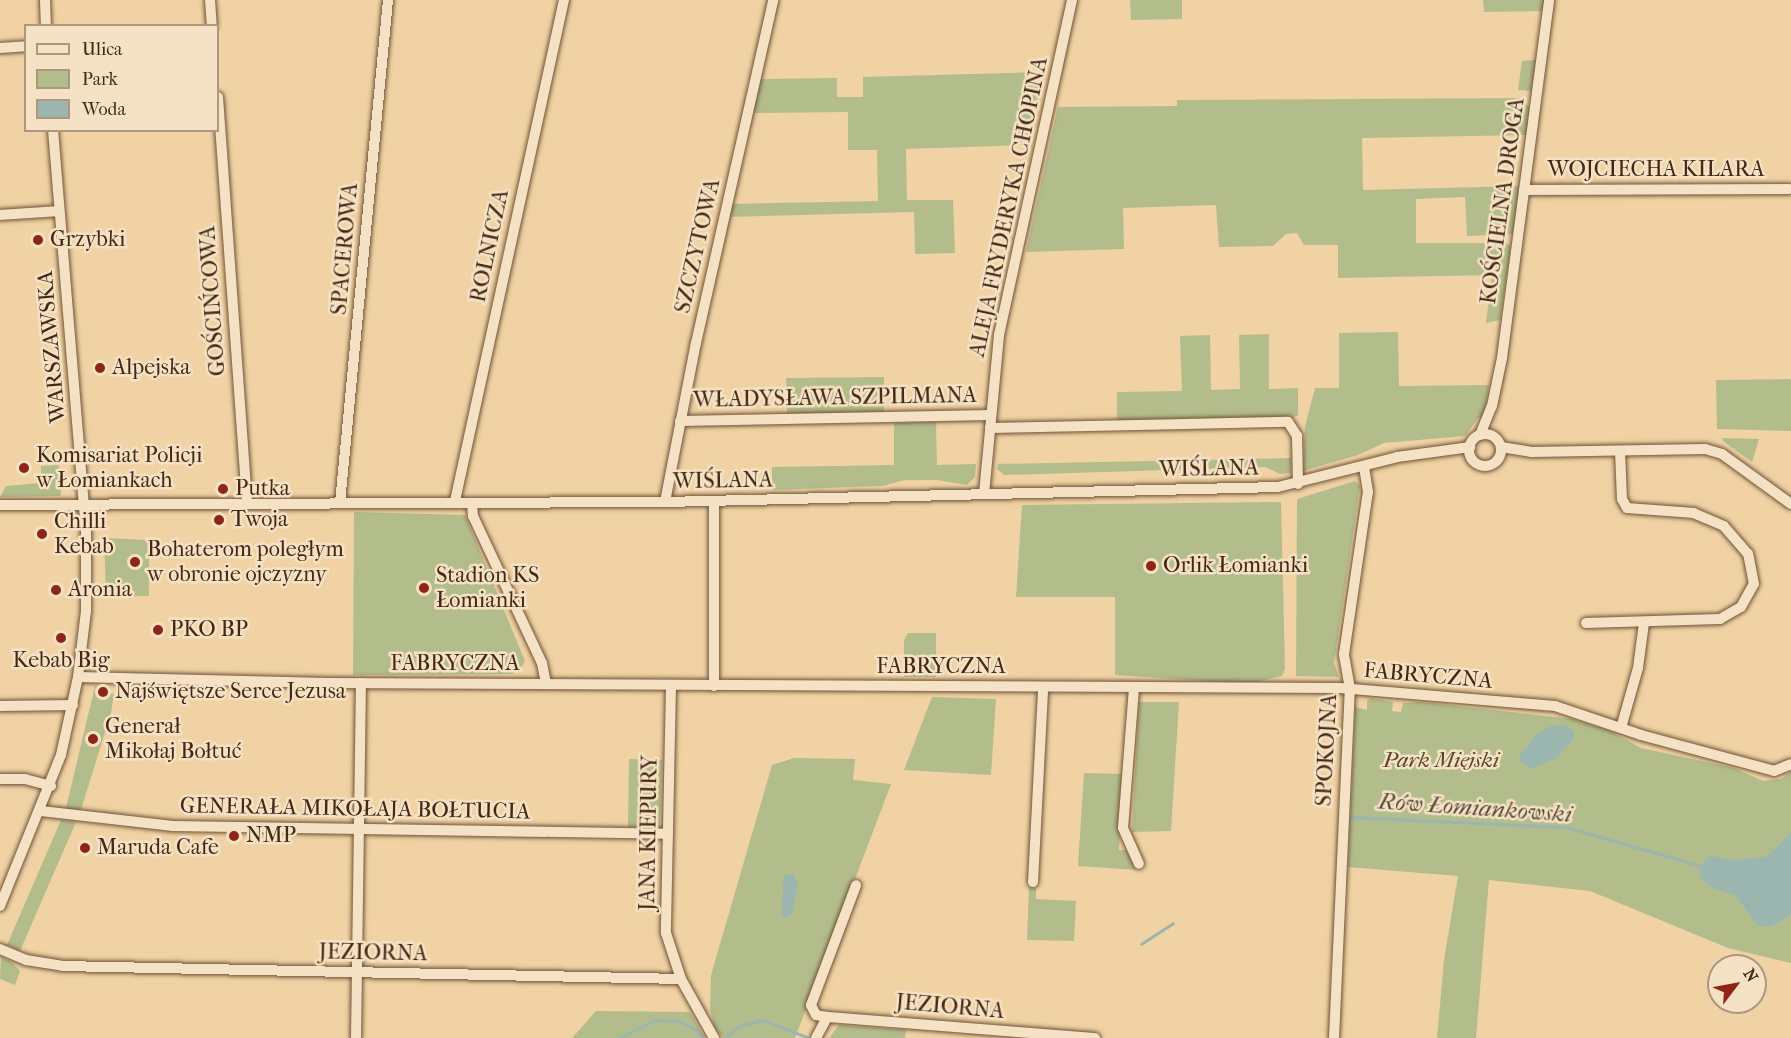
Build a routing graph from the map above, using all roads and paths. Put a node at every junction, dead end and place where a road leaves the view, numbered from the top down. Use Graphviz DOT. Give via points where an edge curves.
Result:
graph roads {
  1 [pos="45,0"];
  2 [pos="210,0"];
  3 [pos="388,0"];
  4 [pos="564,0"];
  5 [pos="773,0"];
  6 [pos="1072,0"];
  7 [pos="1550,0"];
  8 [pos="46,24"];
  9 [pos="212,24"];
  10 [pos="24,46"];
  11 [pos="0,48"];
  12 [pos="219,111"];
  13 [pos="53,132"];
  14 [pos="1789,189"];
  15 [pos="1524,190"];
  16 [pos="59,211"];
  17 [pos="0,215"];
  18 [pos="1492,406"];
  19 [pos="991,415"];
  20 [pos="680,421"];
  21 [pos="990,428"];
  22 [pos="1480,435"];
  23 [pos="1498,448"];
  24 [pos="1620,451"];
  25 [pos="1470,452"];
  26 [pos="1364,467"];
  27 [pos="1298,484"];
  28 [pos="984,494"];
  29 [pos="455,501"];
  30 [pos="714,501"];
  31 [pos="340,502"];
  32 [pos="664,502"];
  33 [pos="247,503"];
  34 [pos="472,503"];
  35 [pos="84,504"];
  36 [pos="1791,504"];
  37 [pos="0,505"];
  38 [pos="1586,623"];
  39 [pos="1644,623"];
  40 [pos="78,677"];
  41 [pos="361,683"];
  42 [pos="546,684"];
  43 [pos="671,686"];
  44 [pos="714,686"];
  45 [pos="1043,687"];
  46 [pos="1134,688"];
  47 [pos="1350,689"];
  48 [pos="73,705"];
  49 [pos="0,706"];
  50 [pos="1622,728"];
  51 [pos="1791,764"];
  52 [pos="0,779"];
  53 [pos="51,786"];
  54 [pos="41,811"];
  55 [pos="358,829"];
  56 [pos="669,834"];
  57 [pos="1139,864"];
  58 [pos="1033,882"];
  59 [pos="856,885"];
  60 [pos="0,906"];
  61 [pos="0,950"];
  62 [pos="355,972"];
  63 [pos="681,979"];
  64 [pos="827,1017"];
  65 [pos="356,1038"];
  66 [pos="714,1038"];
  67 [pos="816,1038"];
  68 [pos="1095,1038"];
  69 [pos="1334,1038"];
  1 -- 8 [label="street"];
  2 -- 9 [label="street"];
  3 -- 31 [label="street, SPACEROWA"];
  4 -- 29 [label="street, ROLNICZA"];
  5 -- 20 [label="street, SZCZYTOWA"];
  6 -- 19 [label="street, ALEJA FRYDERYKA CHOPINA" via="999,335"];
  7 -- 15 [label="street, KOŚCIELNA DROGA"];
  10 -- 11 [label="street"];
  12 -- 33 [label="street, GOŚCIŃCOWA"];
  13 -- 16 [label="street, WARSZAWSKA"];
  14 -- 15 [label="street, WOJCIECHA KILARA"];
  15 -- 18 [label="street, KOŚCIELNA DROGA"];
  16 -- 17 [label="street"];
  16 -- 35 [label="street, WARSZAWSKA"];
  18 -- 22 [label="street, KOŚCIELNA DROGA"];
  18 -- 23 [label="street, KOŚCIELNA DROGA"];
  19 -- 20 [label="street, WŁADYSŁAWA SZPILMANA"];
  19 -- 21 [label="street, ALEJA FRYDERYKA CHOPINA"];
  20 -- 32 [label="street, SZCZYTOWA"];
  21 -- 27 [label="street, WŁADYSŁAWA SZPILMANA" via="1288,422 1297,436"];
  21 -- 28 [label="street, ALEJA FRYDERYKA CHOPINA"];
  22 -- 23 [label="street"];
  22 -- 25 [label="street, KOŚCIELNA DROGA"];
  23 -- 24 [label="street" via="1531,452"];
  23 -- 25 [label="street, WIŚLANA" via="1484,466"];
  24 -- 36 [label="street" via="1705,449 1722,454"];
  24 -- 39 [label="street" via="1622,499 1627,508 1677,510 1710,519 1739,541 1754,567 1749,597 1731,615 1711,620"];
  25 -- 26 [label="street, WIŚLANA" via="1397,457"];
  26 -- 27 [label="street, WIŚLANA"];
  26 -- 47 [label="street, SPOKOJNA" via="1368,492 1344,654"];
  27 -- 28 [label="street, WIŚLANA"];
  28 -- 30 [label="street, WIŚLANA"];
  29 -- 31 [label="street, WIŚLANA"];
  29 -- 34 [label="street, WIŚLANA"];
  30 -- 32 [label="street, WIŚLANA"];
  30 -- 44 [label="street"];
  31 -- 33 [label="street, WIŚLANA"];
  32 -- 34 [label="street, WIŚLANA"];
  33 -- 35 [label="street, WIŚLANA"];
  34 -- 42 [label="street" via="473,516 542,663"];
  35 -- 37 [label="street, WIŚLANA"];
  35 -- 40 [label="street, WARSZAWSKA" via="86,611"];
  38 -- 39 [label="street"];
  39 -- 50 [label="street" via="1638,668"];
  40 -- 41 [label="street, FABRYCZNA"];
  40 -- 48 [label="street, WARSZAWSKA"];
  41 -- 42 [label="street, FABRYCZNA"];
  41 -- 55 [label="street"];
  42 -- 43 [label="street, FABRYCZNA"];
  43 -- 44 [label="street, FABRYCZNA"];
  43 -- 56 [label="street, JANA KIEPURY"];
  44 -- 45 [label="street, FABRYCZNA"];
  45 -- 46 [label="street, FABRYCZNA"];
  45 -- 58 [label="street"];
  46 -- 47 [label="street, FABRYCZNA"];
  46 -- 57 [label="street" via="1124,828"];
  47 -- 50 [label="street, FABRYCZNA" via="1555,706"];
  47 -- 69 [label="street, SPOKOJNA"];
  48 -- 49 [label="street"];
  48 -- 53 [label="street, WARSZAWSKA"];
  50 -- 51 [label="street, FABRYCZNA" via="1774,771"];
  52 -- 53 [label="street" via="25,779"];
  53 -- 54 [label="street, WARSZAWSKA"];
  54 -- 55 [label="street, GENERAŁA MIKOŁAJA BOŁTUCIA" via="173,826"];
  54 -- 60 [label="street, WARSZAWSKA"];
  55 -- 56 [label="street, GENERAŁA MIKOŁAJA BOŁTUCIA"];
  55 -- 62 [label="street"];
  56 -- 63 [label="street, JANA KIEPURY" via="666,933"];
  59 -- 64 [label="street" via="811,1005 816,1015"];
  61 -- 62 [label="street, JEZIORNA" via="26,960 62,966"];
  62 -- 63 [label="street, JEZIORNA"];
  62 -- 65 [label="street"];
  63 -- 66 [label="street"];
  64 -- 67 [label="street"];
  64 -- 68 [label="street, JEZIORNA"];
}
